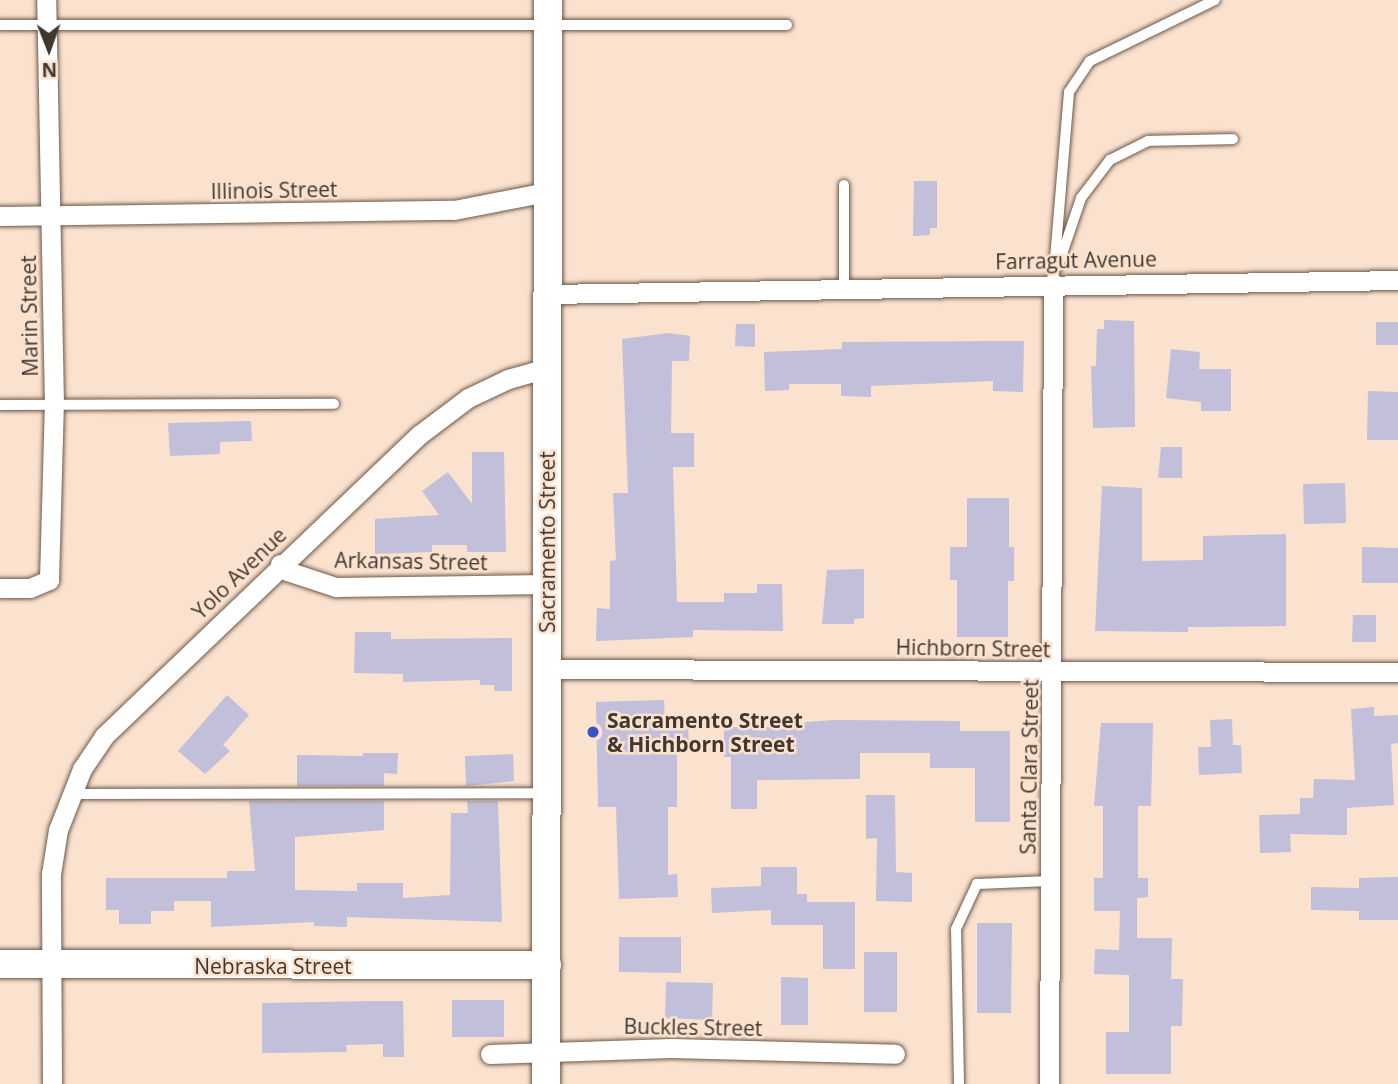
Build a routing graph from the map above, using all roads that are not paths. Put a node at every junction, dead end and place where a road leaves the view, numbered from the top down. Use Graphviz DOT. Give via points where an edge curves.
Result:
graph roads {
  1 [pos="46,0"];
  2 [pos="1215,0"];
  3 [pos="548,13"];
  4 [pos="0,25"];
  5 [pos="45,25"];
  6 [pos="787,25"];
  7 [pos="1233,139"];
  8 [pos="844,185"];
  9 [pos="547,205"];
  10 [pos="0,216"];
  11 [pos="50,216"];
  12 [pos="1398,280"];
  13 [pos="1053,283"];
  14 [pos="844,285"];
  15 [pos="547,294"];
  16 [pos="547,368"];
  17 [pos="334,404"];
  18 [pos="0,405"];
  19 [pos="54,405"];
  20 [pos="280,564"];
  21 [pos="547,584"];
  22 [pos="0,588"];
  23 [pos="547,669"];
  24 [pos="1398,672"];
  25 [pos="1054,673"];
  26 [pos="547,793"];
  27 [pos="72,794"];
  28 [pos="1050,881"];
  29 [pos="0,964"];
  30 [pos="50,964"];
  31 [pos="547,965"];
  32 [pos="547,1050"];
  33 [pos="490,1054"];
  34 [pos="895,1054"];
  35 [pos="52,1084"];
  36 [pos="546,1084"];
  37 [pos="958,1084"];
  38 [pos="1049,1084"];
  1 -- 5 [label="street, Marin Street"];
  2 -- 13 [label="lane" via="1090,61 1069,92"];
  3 -- 5 [label="lane"];
  3 -- 6 [label="lane"];
  3 -- 9 [label="main road, Sacramento Street"];
  4 -- 5 [label="lane"];
  5 -- 11 [label="street, Marin Street"];
  7 -- 13 [label="lane" via="1148,141 1110,160 1081,198"];
  8 -- 14 [label="lane"];
  9 -- 11 [label="street, Illinois Street" via="454,211"];
  9 -- 15 [label="main road, Sacramento Street"];
  10 -- 11 [label="street, Illinois Street"];
  11 -- 19 [label="street, Marin Street"];
  12 -- 13 [label="street, Farragut Avenue"];
  13 -- 14 [label="street, Farragut Avenue"];
  13 -- 25 [label="street, Santa Clara Street"];
  14 -- 15 [label="street, Farragut Avenue"];
  15 -- 16 [label="main road, Sacramento Street"];
  16 -- 20 [label="street, Yolo Avenue" via="508,379 458,405 419,435"];
  16 -- 21 [label="main road, Sacramento Street"];
  17 -- 19 [label="lane"];
  18 -- 19 [label="lane"];
  19 -- 22 [label="street, Marin Street" via="49,580 30,588"];
  20 -- 21 [label="street, Arkansas Street" via="287,571 336,587"];
  20 -- 27 [label="street, Yolo Avenue" via="104,736"];
  21 -- 23 [label="main road, Sacramento Street"];
  23 -- 25 [label="street, Hichborn Street"];
  23 -- 26 [label="main road, Sacramento Street"];
  24 -- 25 [label="street, Hichborn Street"];
  25 -- 28 [label="street, Santa Clara Street"];
  26 -- 27 [label="lane"];
  26 -- 31 [label="main road, Sacramento Street"];
  27 -- 30 [label="street, Yolo Avenue" via="58,830 51,886"];
  28 -- 37 [label="lane" via="977,884 956,929"];
  28 -- 38 [label="street, Santa Clara Street"];
  29 -- 30 [label="main road, Nebraska Street"];
  30 -- 31 [label="main road, Nebraska Street"];
  30 -- 35 [label="street"];
  31 -- 32 [label="main road, Sacramento Street"];
  32 -- 33 [label="street, Buckles Street"];
  32 -- 34 [label="street, Buckles Street"];
  32 -- 36 [label="main road, Sacramento Street"];
}
